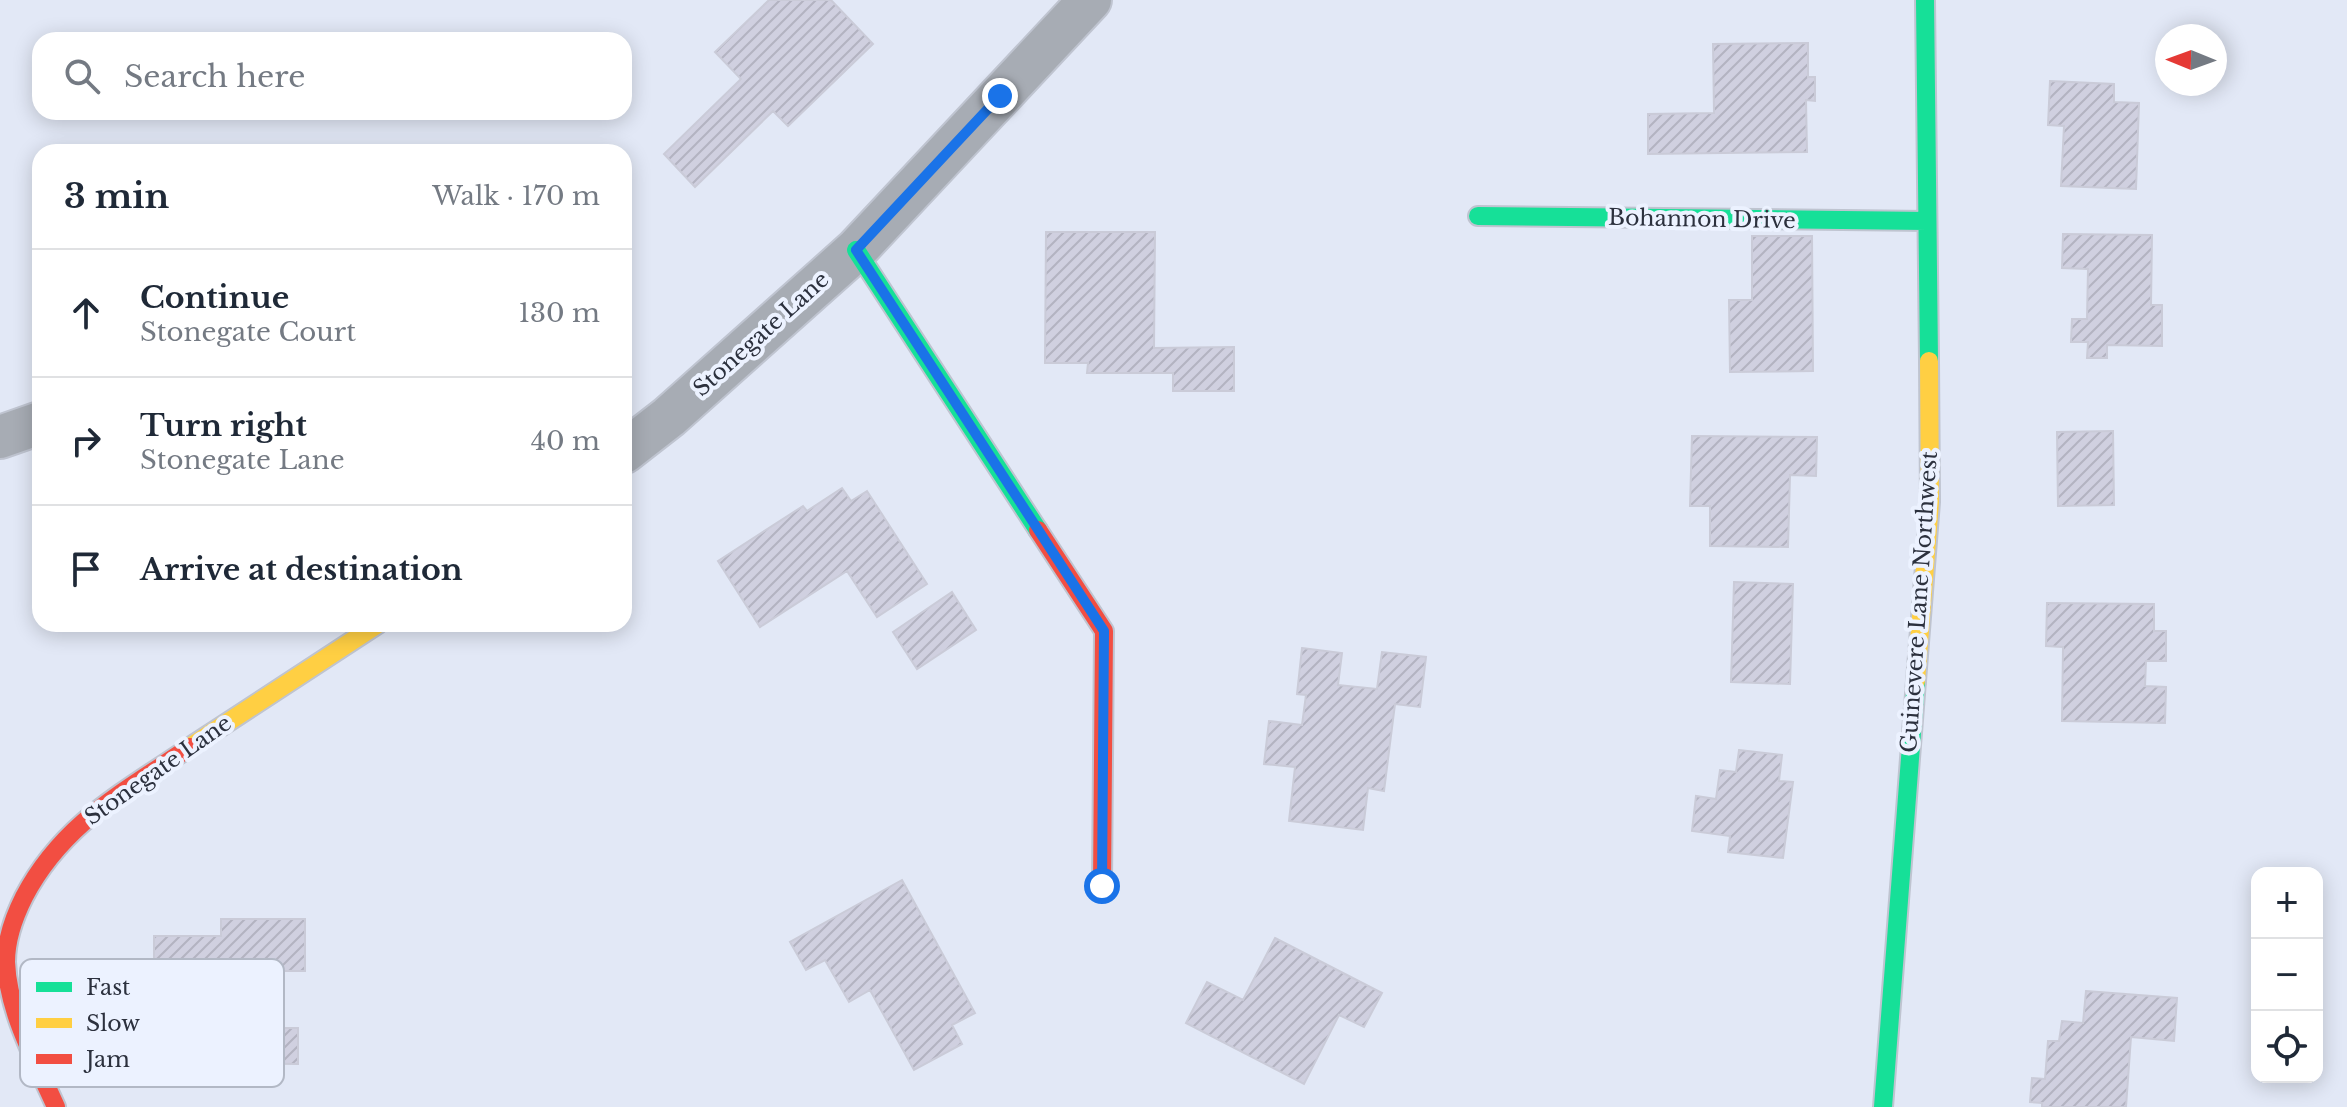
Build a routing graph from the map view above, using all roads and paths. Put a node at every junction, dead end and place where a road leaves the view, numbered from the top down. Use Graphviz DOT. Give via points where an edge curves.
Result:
graph roads {
  1 [pos="1090,0"];
  2 [pos="1925,0"];
  3 [pos="1478,216"];
  4 [pos="1927,221"];
  5 [pos="856,250"];
  6 [pos="32,426"];
  7 [pos="0,437"];
  8 [pos="632,446"];
  9 [pos="366,632"];
  10 [pos="1102,886"];
  11 [pos="20,1017"];
  12 [pos="48,1087"];
  13 [pos="56,1107"];
  14 [pos="1883,1107"];
  1 -- 5 [label="street, Stonegate Lane"];
  2 -- 4 [label="street, Guinevere Lane Northwest"];
  3 -- 4 [label="street, Bohannon Drive"];
  4 -- 14 [label="street, Guinevere Lane Northwest" via="1930,502"];
  5 -- 8 [label="street, Stonegate Lane"];
  5 -- 10 [label="street" via="1104,631"];
  6 -- 7 [label="street"];
  9 -- 11 [label="street, Stonegate Lane" via="91,814 67,836 13,918 6,949"];
  12 -- 13 [label="street, Stonegate Lane"];
}
